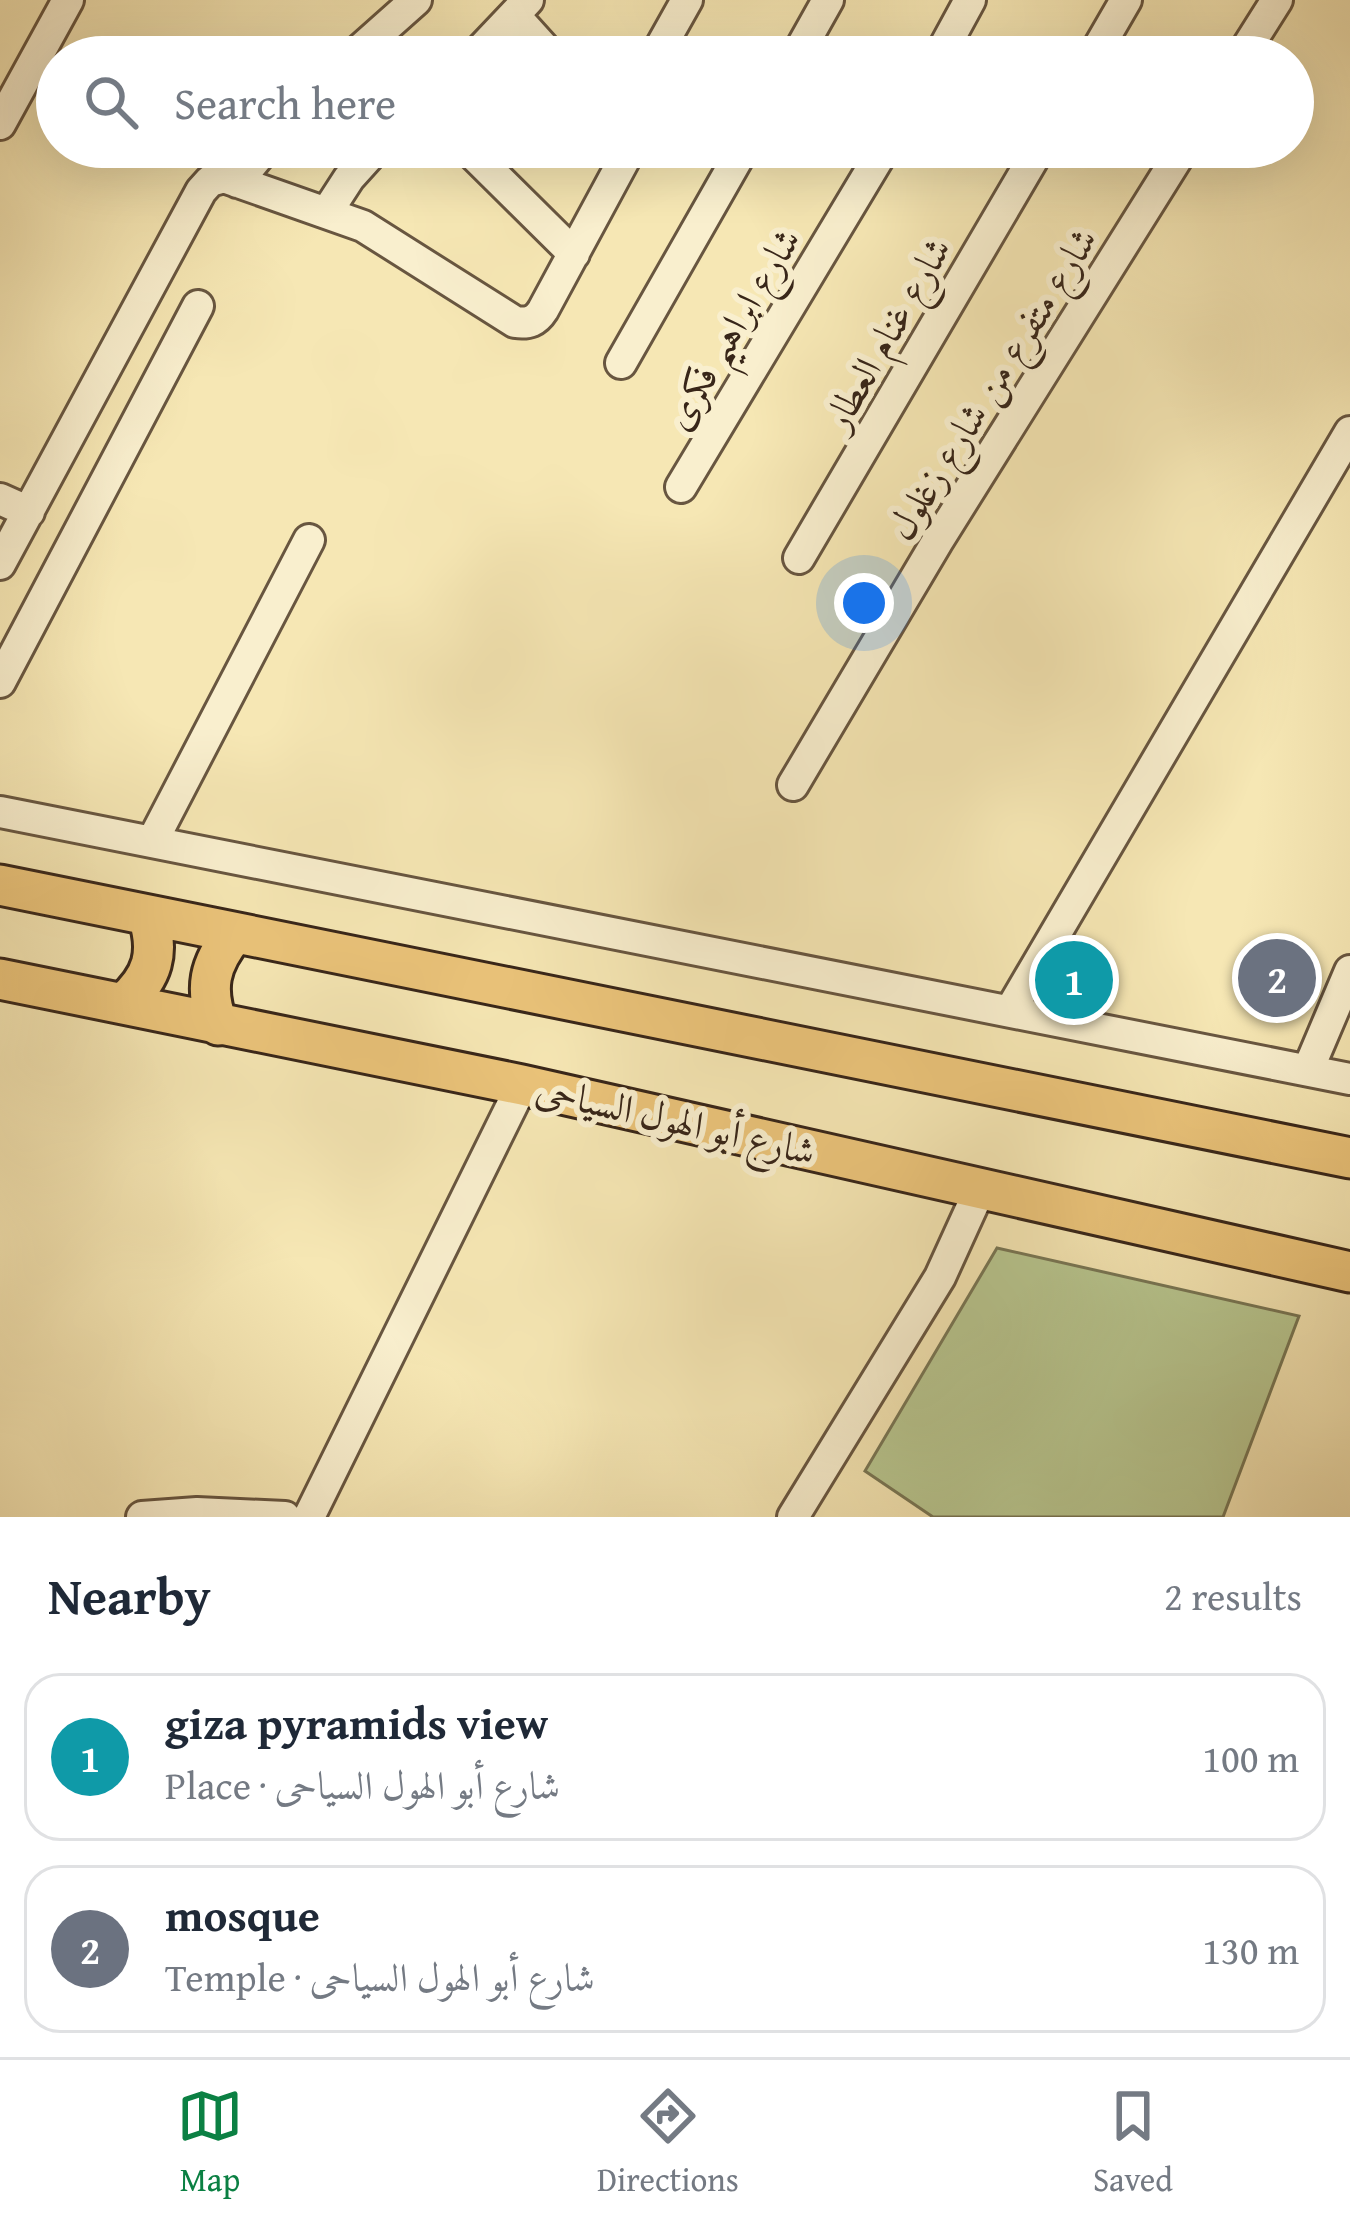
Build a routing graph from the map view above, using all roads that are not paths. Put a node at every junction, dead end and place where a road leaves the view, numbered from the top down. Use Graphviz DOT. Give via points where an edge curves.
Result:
graph roads {
  1 [pos="68,0"];
  2 [pos="416,0"];
  3 [pos="687,0"];
  4 [pos="827,0"];
  5 [pos="970,0"];
  6 [pos="1126,0"];
  7 [pos="1276,0"];
  8 [pos="521,7"];
  9 [pos="48,36"];
  10 [pos="376,36"];
  11 [pos="494,36"];
  12 [pos="539,36"];
  13 [pos="667,36"];
  14 [pos="807,36"];
  15 [pos="950,36"];
  16 [pos="1105,36"];
  17 [pos="1254,36"];
  18 [pos="36,58"];
  19 [pos="0,124"];
  20 [pos="249,168"];
  21 [pos="358,168"];
  22 [pos="487,168"];
  23 [pos="620,168"];
  24 [pos="733,168"];
  25 [pos="872,168"];
  26 [pos="1028,168"];
  27 [pos="1171,168"];
  28 [pos="237,182"];
  29 [pos="327,212"];
  30 [pos="574,254"];
  31 [pos="198,306"];
  32 [pos="621,363"];
  33 [pos="1350,432"];
  34 [pos="681,487"];
  35 [pos="14,505"];
  36 [pos="309,540"];
  37 [pos="799,558"];
  38 [pos="0,563"];
  39 [pos="0,682"];
  40 [pos="793,784"];
  41 [pos="0,812"];
  42 [pos="152,842"];
  43 [pos="0,885"];
  44 [pos="148,916"];
  45 [pos="234,934"];
  46 [pos="1350,971"];
  47 [pos="0,979"];
  48 [pos="124,1003"];
  49 [pos="1010,1011"];
  50 [pos="218,1025"];
  51 [pos="1308,1070"];
  52 [pos="1350,1078"];
  53 [pos="522,1085"];
  54 [pos="1350,1158"];
  55 [pos="981,1187"];
  56 [pos="1350,1272"];
  57 [pos="142,1517"];
  58 [pos="285,1517"];
  59 [pos="309,1517"];
  60 [pos="793,1517"];
  1 -- 9 [label="street"];
  2 -- 10 [label="street"];
  3 -- 13 [label="street"];
  4 -- 14 [label="street"];
  5 -- 15 [label="street"];
  6 -- 16 [label="street"];
  7 -- 17 [label="street"];
  8 -- 11 [label="street"];
  8 -- 12 [label="street"];
  18 -- 19 [label="street"];
  20 -- 28 [label="street"];
  21 -- 29 [label="street"];
  22 -- 30 [label="street"];
  23 -- 30 [label="street"];
  24 -- 32 [label="street"];
  25 -- 34 [label="street, شارع ابراهيم فكرى"];
  26 -- 37 [label="street, شارع غنام العطار"];
  27 -- 40 [label="street, شارع متفرع من شارع زغلول"];
  28 -- 29 [label="street"];
  28 -- 35 [label="street" via="224,177 201,191"];
  29 -- 30 [label="street" via="526,324 544,310"];
  31 -- 39 [label="street"];
  33 -- 49 [label="street"];
  35 -- 38 [label="street"];
  36 -- 42 [label="street"];
  41 -- 42 [label="street"];
  42 -- 49 [label="street"];
  43 -- 44 [label="main road"];
  44 -- 45 [label="main road"];
  44 -- 48 [label="main road" via="153,964"];
  45 -- 50 [label="main road" via="209,977"];
  45 -- 54 [label="main road"];
  46 -- 51 [label="street"];
  47 -- 48 [label="main road, شارع أبو الهول السياحى"];
  48 -- 50 [label="main road, شارع أبو الهول السياحى"];
  49 -- 51 [label="street"];
  50 -- 53 [label="main road, شارع أبو الهول السياحى"];
  51 -- 52 [label="street"];
  53 -- 55 [label="main road, شارع أبو الهول السياحى"];
  53 -- 59 [label="street"];
  55 -- 56 [label="main road, شارع أبو الهول السياحى"];
  55 -- 60 [label="street" via="940,1277"];
  57 -- 58 [label="street"];
}
